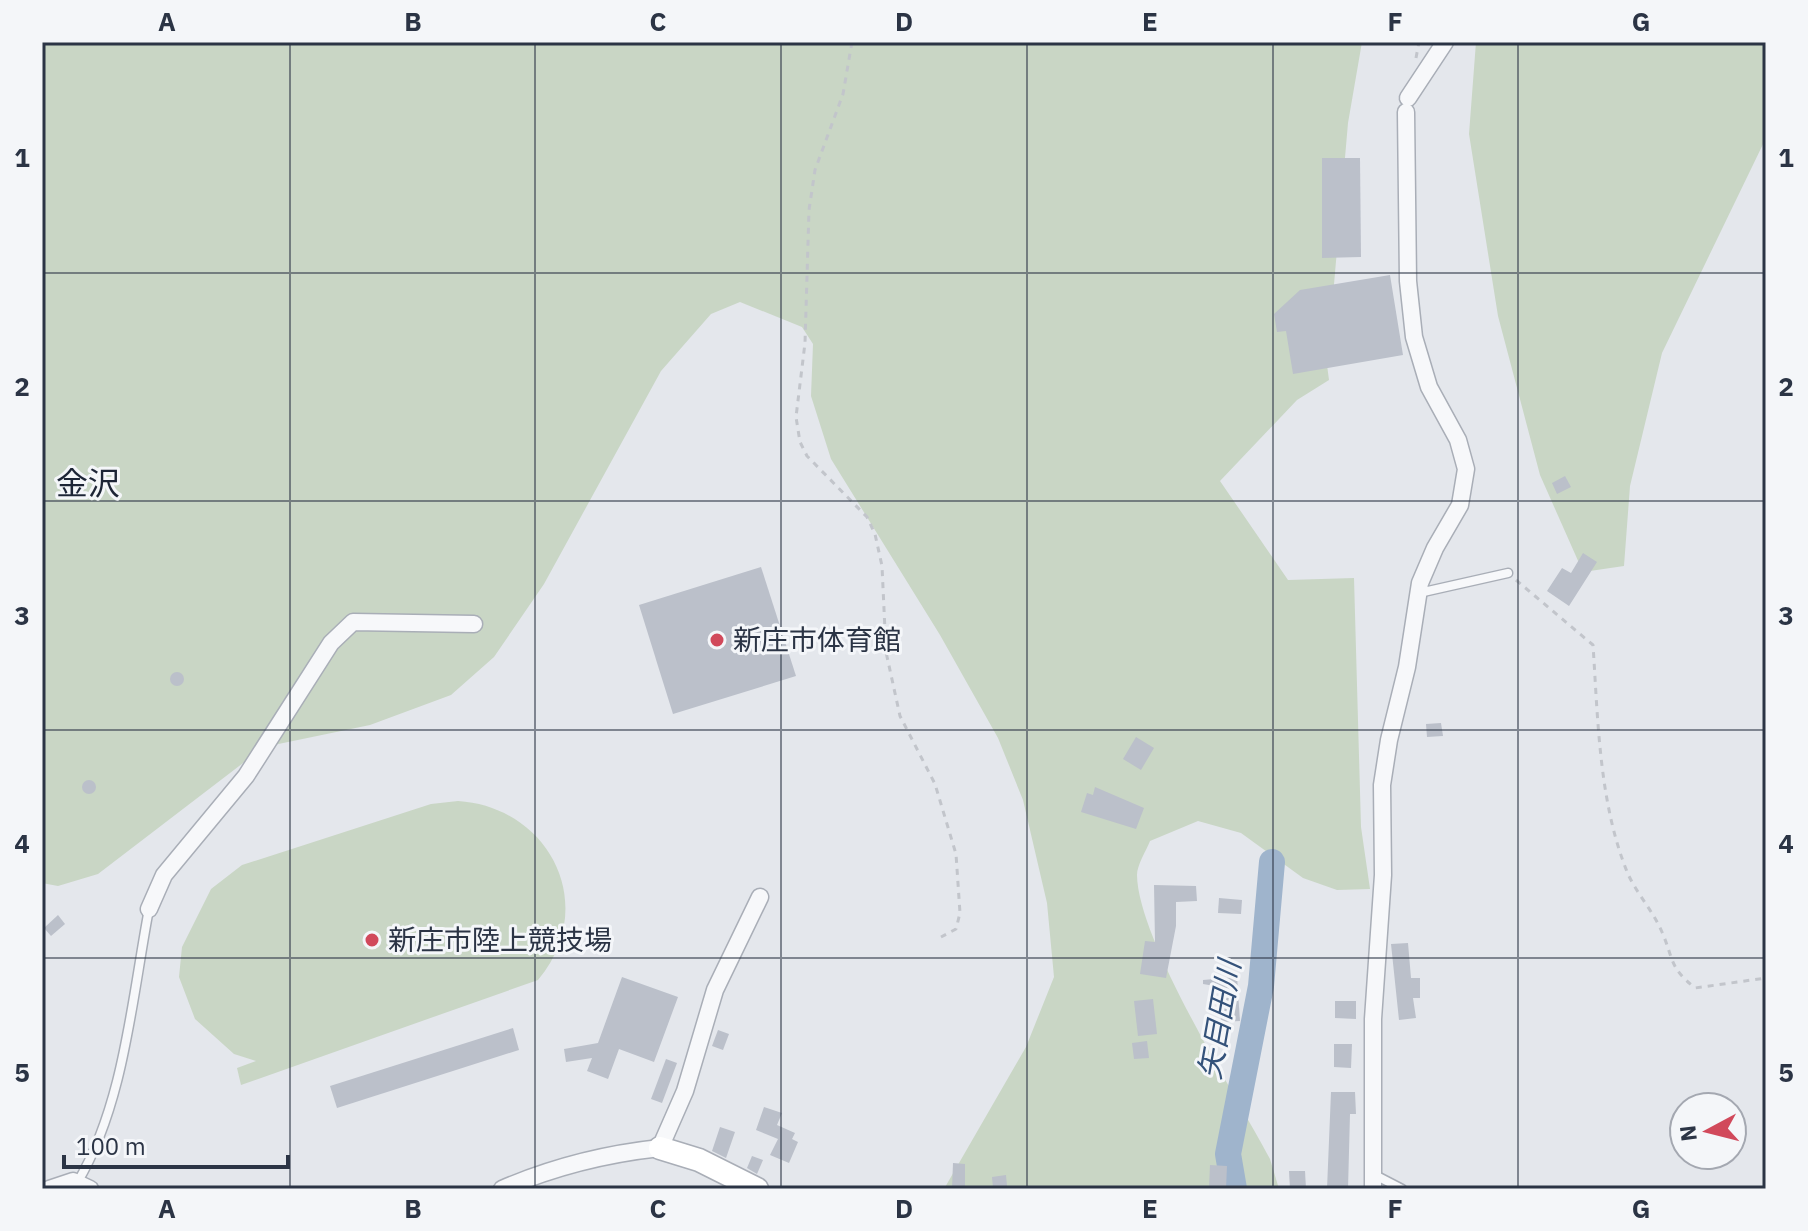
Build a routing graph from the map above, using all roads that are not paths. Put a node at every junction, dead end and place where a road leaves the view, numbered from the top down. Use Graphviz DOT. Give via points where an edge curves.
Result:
graph roads {
  1 [pos="1445,42"];
  2 [pos="1508,573"];
  3 [pos="1418,593"];
  4 [pos="474,624"];
  5 [pos="760,897"];
  6 [pos="149,909"];
  7 [pos="660,1148"];
  8 [pos="1373,1182"];
  9 [pos="84,1186"];
  10 [pos="49,1189"];
  11 [pos="502,1189"];
  12 [pos="757,1189"];
  13 [pos="1402,1189"];
  1 -- 3 [label="street" via="1407,105 1408,281 1414,337 1429,387 1458,440 1466,469 1460,505 1435,548"];
  2 -- 3 [label="lane"];
  3 -- 8 [label="street" via="1382,785"];
  4 -- 6 [label="street" via="353,622 331,643 246,776 164,875"];
  5 -- 7 [label="street" via="715,990 685,1091"];
  6 -- 9 [label="lane" via="114,1092"];
  7 -- 11 [label="street" via="612,1153 541,1172"];
  7 -- 12 [label="street" via="699,1160"];
  8 -- 13 [label="lane"];
  9 -- 10 [label="street"];
}
